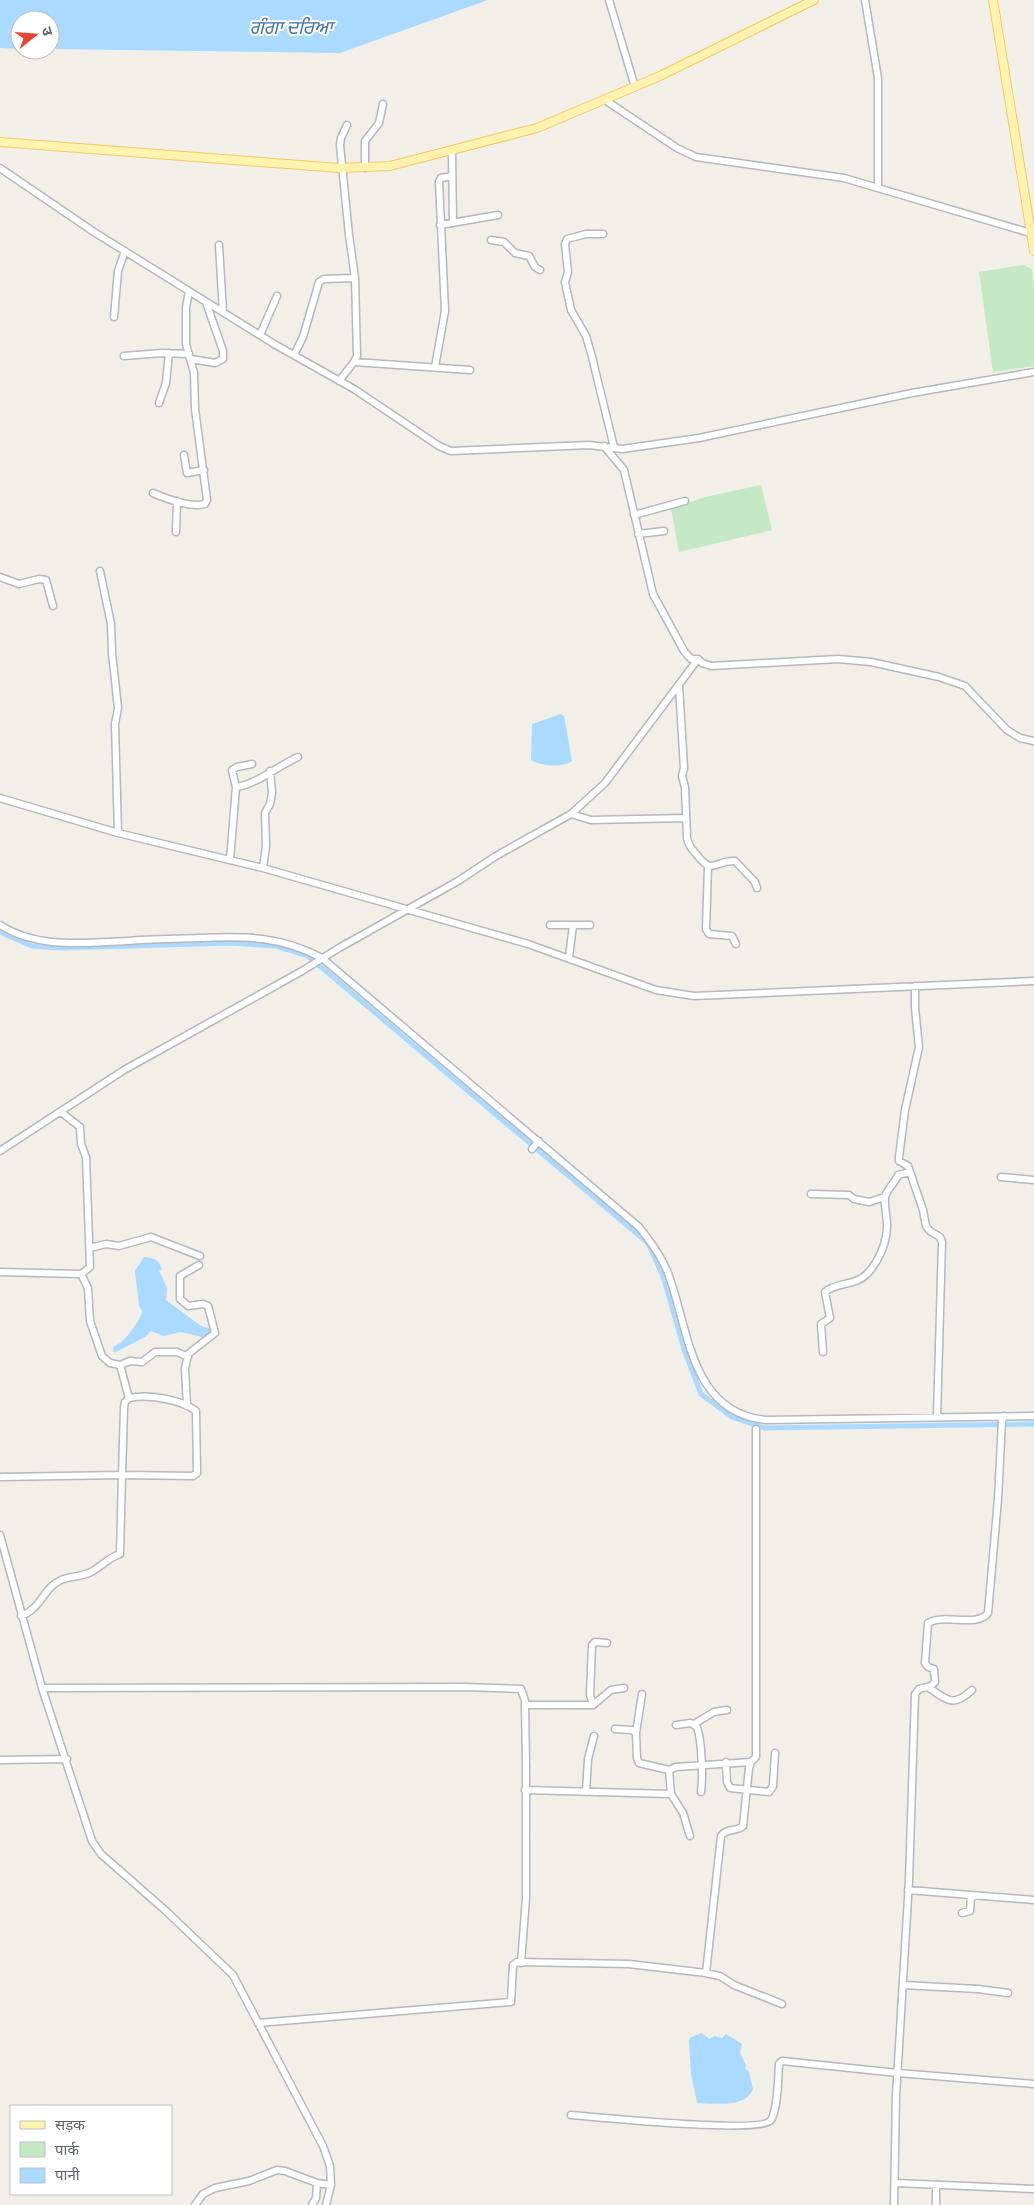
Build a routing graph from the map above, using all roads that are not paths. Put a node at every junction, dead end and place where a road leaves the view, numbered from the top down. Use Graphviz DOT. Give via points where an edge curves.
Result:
graph roads {
  1 [pos="609,0"];
  2 [pos="814,0"];
  3 [pos="865,0"];
  4 [pos="993,0"];
  5 [pos="635,87"];
  6 [pos="605,100"];
  7 [pos="383,104"];
  8 [pos="347,125"];
  9 [pos="0,142"];
  10 [pos="452,151"];
  11 [pos="0,168"];
  12 [pos="341,168"];
  13 [pos="365,168"];
  14 [pos="452,176"];
  15 [pos="878,188"];
  16 [pos="498,215"];
  17 [pos="453,223"];
  18 [pos="440,225"];
  19 [pos="603,234"];
  20 [pos="1033,234"];
  21 [pos="491,240"];
  22 [pos="219,245"];
  23 [pos="1034,251"];
  24 [pos="125,252"];
  25 [pos="540,270"];
  26 [pos="355,278"];
  27 [pos="188,291"];
  28 [pos="277,296"];
  29 [pos="206,302"];
  30 [pos="223,312"];
  31 [pos="114,317"];
  32 [pos="260,335"];
  33 [pos="168,353"];
  34 [pos="294,355"];
  35 [pos="124,356"];
  36 [pos="190,357"];
  37 [pos="354,362"];
  38 [pos="435,368"];
  39 [pos="470,370"];
  40 [pos="1034,372"];
  41 [pos="339,381"];
  42 [pos="159,403"];
  43 [pos="603,446"];
  44 [pos="614,448"];
  45 [pos="184,455"];
  46 [pos="204,470"];
  47 [pos="153,493"];
  48 [pos="177,501"];
  49 [pos="685,501"];
  50 [pos="634,515"];
  51 [pos="664,531"];
  52 [pos="176,532"];
  53 [pos="638,534"];
  54 [pos="100,572"];
  55 [pos="0,577"];
  56 [pos="53,606"];
  57 [pos="698,659"];
  58 [pos="680,685"];
  59 [pos="1034,741"];
  60 [pos="298,757"];
  61 [pos="252,764"];
  62 [pos="270,771"];
  63 [pos="236,787"];
  64 [pos="0,798"];
  65 [pos="571,814"];
  66 [pos="686,818"];
  67 [pos="118,833"];
  68 [pos="227,859"];
  69 [pos="708,866"];
  70 [pos="264,868"];
  71 [pos="757,888"];
  72 [pos="408,910"];
  73 [pos="0,925"];
  74 [pos="550,925"];
  75 [pos="590,925"];
  76 [pos="573,926"];
  77 [pos="736,944"];
  78 [pos="569,957"];
  79 [pos="321,959"];
  80 [pos="1034,981"];
  81 [pos="915,986"];
  82 [pos="61,1112"];
  83 [pos="0,1151"];
  84 [pos="910,1172"];
  85 [pos="1001,1177"];
  86 [pos="1034,1180"];
  87 [pos="811,1194"];
  88 [pos="885,1197"];
  89 [pos="90,1248"];
  90 [pos="200,1256"];
  91 [pos="199,1265"];
  92 [pos="0,1272"];
  93 [pos="81,1274"];
  94 [pos="823,1352"];
  95 [pos="188,1357"];
  96 [pos="120,1365"];
  97 [pos="129,1398"];
  98 [pos="187,1406"];
  99 [pos="1034,1416"];
  100 [pos="938,1417"];
  101 [pos="1002,1421"];
  102 [pos="756,1429"];
  103 [pos="122,1476"];
  104 [pos="0,1477"];
  105 [pos="0,1535"];
  106 [pos="21,1616"];
  107 [pos="607,1643"];
  108 [pos="928,1687"];
  109 [pos="42,1688"];
  110 [pos="624,1688"];
  111 [pos="972,1690"];
  112 [pos="642,1694"];
  113 [pos="525,1705"];
  114 [pos="593,1705"];
  115 [pos="728,1710"];
  116 [pos="694,1724"];
  117 [pos="676,1725"];
  118 [pos="615,1729"];
  119 [pos="636,1733"];
  120 [pos="594,1736"];
  121 [pos="775,1753"];
  122 [pos="67,1759"];
  123 [pos="0,1760"];
  124 [pos="726,1762"];
  125 [pos="751,1762"];
  126 [pos="700,1766"];
  127 [pos="669,1770"];
  128 [pos="747,1789"];
  129 [pos="525,1790"];
  130 [pos="586,1792"];
  131 [pos="701,1792"];
  132 [pos="671,1794"];
  133 [pos="690,1836"];
  134 [pos="908,1890"];
  135 [pos="971,1896"];
  136 [pos="1034,1900"];
  137 [pos="962,1913"];
  138 [pos="522,1963"];
  139 [pos="705,1974"];
  140 [pos="903,1985"];
  141 [pos="1008,1993"];
  142 [pos="782,2004"];
  143 [pos="258,2023"];
  144 [pos="898,2073"];
  145 [pos="1034,2084"];
  146 [pos="571,2115"];
  147 [pos="317,2183"];
  148 [pos="896,2183"];
  149 [pos="331,2185"];
  150 [pos="936,2186"];
  151 [pos="1034,2189"];
  152 [pos="195,2205"];
  153 [pos="312,2205"];
  154 [pos="326,2205"];
  155 [pos="894,2205"];
  156 [pos="936,2205"];
  1 -- 5 [label="street"];
  2 -- 5 [label="main road"];
  3 -- 15 [label="street" via="878,78"];
  4 -- 20 [label="main road"];
  5 -- 6 [label="main road"];
  6 -- 10 [label="main road" via="537,128"];
  6 -- 15 [label="street" via="677,148 696,156 844,178"];
  7 -- 13 [label="street" via="379,123 365,141"];
  8 -- 12 [label="street" via="340,140"];
  9 -- 12 [label="main road"];
  10 -- 13 [label="main road" via="390,166"];
  10 -- 14 [label="street"];
  11 -- 24 [label="street"];
  12 -- 13 [label="main road"];
  12 -- 26 [label="street"];
  14 -- 17 [label="street"];
  14 -- 18 [label="street" via="440,180"];
  15 -- 20 [label="street"];
  16 -- 17 [label="street"];
  17 -- 18 [label="street"];
  18 -- 38 [label="street" via="445,311"];
  19 -- 44 [label="street" via="590,233 565,241 568,272 565,282 571,310 587,340"];
  20 -- 23 [label="main road"];
  21 -- 25 [label="street" via="504,242 515,253 529,256"];
  22 -- 30 [label="street"];
  24 -- 27 [label="street"];
  24 -- 31 [label="street" via="118,271"];
  26 -- 34 [label="street" via="319,282 303,337"];
  26 -- 37 [label="street" via="357,343"];
  27 -- 29 [label="street"];
  27 -- 36 [label="street" via="186,337"];
  28 -- 32 [label="street"];
  29 -- 30 [label="street"];
  29 -- 36 [label="street" via="223,351 223,360 215,363"];
  30 -- 32 [label="street"];
  32 -- 34 [label="street"];
  33 -- 35 [label="street"];
  33 -- 36 [label="street"];
  33 -- 42 [label="street" via="166,383"];
  34 -- 41 [label="street"];
  36 -- 46 [label="street"];
  37 -- 38 [label="street"];
  37 -- 41 [label="street"];
  38 -- 39 [label="street"];
  40 -- 44 [label="street" via="912,393 700,438"];
  41 -- 43 [label="street" via="438,446 451,451"];
  43 -- 44 [label="street"];
  43 -- 50 [label="street" via="624,470"];
  45 -- 46 [label="street" via="188,473"];
  46 -- 48 [label="street" via="205,504 186,505"];
  47 -- 48 [label="street"];
  48 -- 52 [label="street"];
  49 -- 50 [label="street"];
  50 -- 53 [label="street"];
  51 -- 53 [label="street"];
  53 -- 57 [label="street" via="655,600 684,651 691,659"];
  54 -- 67 [label="street" via="111,624 118,708 115,724"];
  55 -- 56 [label="street" via="19,584 46,580"];
  57 -- 58 [label="street"];
  57 -- 59 [label="street" via="711,666 792,660 857,660 939,677 965,686 1014,735"];
  58 -- 65 [label="street" via="604,783"];
  58 -- 66 [label="street"];
  60 -- 62 [label="street"];
  61 -- 63 [label="street" via="232,770"];
  62 -- 63 [label="street" via="250,784"];
  62 -- 70 [label="street" via="272,793 264,813"];
  63 -- 68 [label="street"];
  64 -- 67 [label="street"];
  65 -- 66 [label="street" via="591,820"];
  65 -- 72 [label="street"];
  66 -- 69 [label="street" via="689,846"];
  67 -- 68 [label="street"];
  68 -- 70 [label="street"];
  69 -- 71 [label="street" via="736,861 756,882"];
  69 -- 77 [label="street" via="706,929 709,934 732,936"];
  70 -- 72 [label="street"];
  72 -- 78 [label="street"];
  72 -- 79 [label="street"];
  73 -- 79 [label="street" via="21,936 54,942 231,936 285,942"];
  74 -- 76 [label="street"];
  75 -- 76 [label="street"];
  76 -- 78 [label="street"];
  78 -- 81 [label="street" via="656,990 694,996"];
  79 -- 82 [label="street" via="124,1070"];
  79 -- 100 [label="street" via="536,1145 622,1212 650,1241 669,1275 701,1377 717,1398 744,1415 766,1420"];
  80 -- 81 [label="street"];
  81 -- 84 [label="street" via="919,1047 905,1110 899,1157"];
  82 -- 83 [label="street"];
  82 -- 89 [label="street" via="81,1130 81,1144 86,1156"];
  84 -- 88 [label="street" via="898,1175"];
  84 -- 100 [label="street" via="926,1226 942,1242"];
  85 -- 86 [label="street"];
  87 -- 88 [label="street" via="849,1195 869,1202"];
  88 -- 94 [label="street" via="887,1225 883,1250 861,1279 825,1292 830,1318 821,1324"];
  89 -- 90 [label="street" via="106,1244 119,1246 150,1237"];
  89 -- 93 [label="street" via="90,1267"];
  91 -- 95 [label="street" via="180,1276 180,1299 188,1306 208,1306 215,1334 193,1349"];
  92 -- 93 [label="street"];
  93 -- 96 [label="street" via="88,1288 90,1322 102,1356 110,1364"];
  95 -- 96 [label="street" via="177,1352 155,1352 142,1362 130,1361"];
  95 -- 98 [label="street" via="185,1369"];
  96 -- 97 [label="street"];
  97 -- 98 [label="street" via="151,1396"];
  97 -- 103 [label="street" via="124,1408"];
  98 -- 103 [label="street" via="196,1413 198,1473 193,1476"];
  99 -- 101 [label="street"];
  100 -- 101 [label="street"];
  101 -- 108 [label="street" via="988,1613 979,1619 928,1623 925,1663 934,1669 935,1678"];
  102 -- 125 [label="street" via="756,1757"];
  103 -- 104 [label="street"];
  103 -- 106 [label="street" via="120,1554 84,1575 60,1580 34,1610"];
  105 -- 106 [label="street"];
  106 -- 109 [label="street"];
  107 -- 114 [label="street" via="595,1642 592,1645 590,1694"];
  108 -- 111 [label="street" via="954,1702"];
  108 -- 134 [label="street" via="919,1689 916,1694"];
  109 -- 113 [label="street" via="518,1688 523,1691"];
  109 -- 122 [label="street" via="62,1754"];
  110 -- 114 [label="street" via="611,1690"];
  112 -- 119 [label="street"];
  113 -- 114 [label="street"];
  113 -- 129 [label="street"];
  115 -- 116 [label="street" via="714,1712"];
  116 -- 117 [label="street"];
  116 -- 126 [label="street" via="698,1730"];
  118 -- 119 [label="street"];
  119 -- 127 [label="street" via="639,1763"];
  120 -- 130 [label="street" via="588,1759"];
  121 -- 128 [label="street" via="772,1790"];
  122 -- 123 [label="street"];
  122 -- 143 [label="street" via="95,1846 233,1975"];
  124 -- 125 [label="street"];
  124 -- 126 [label="street"];
  124 -- 128 [label="street" via="730,1788"];
  125 -- 128 [label="street"];
  126 -- 127 [label="street"];
  126 -- 131 [label="street" via="703,1776"];
  127 -- 132 [label="street"];
  128 -- 139 [label="street" via="743,1826 721,1836"];
  129 -- 130 [label="street"];
  129 -- 138 [label="street" via="526,1898"];
  130 -- 132 [label="street"];
  132 -- 133 [label="street" via="683,1813"];
  134 -- 135 [label="street"];
  134 -- 140 [label="street"];
  135 -- 136 [label="street"];
  135 -- 137 [label="street" via="970,1911"];
  138 -- 139 [label="street" via="629,1964"];
  138 -- 143 [label="street" via="514,1964 511,2002"];
  139 -- 142 [label="street" via="720,1976"];
  140 -- 141 [label="street"];
  140 -- 144 [label="street"];
  143 -- 149 [label="street" via="323,2146 330,2166"];
  144 -- 145 [label="street"];
  144 -- 146 [label="street" via="781,2062 778,2097 771,2120 764,2125 726,2126"];
  144 -- 148 [label="street"];
  147 -- 149 [label="street"];
  147 -- 152 [label="street" via="277,2170 207,2192"];
  147 -- 153 [label="street"];
  148 -- 150 [label="street"];
  148 -- 155 [label="street"];
  149 -- 154 [label="street"];
  150 -- 151 [label="street"];
  150 -- 156 [label="street"];
}
